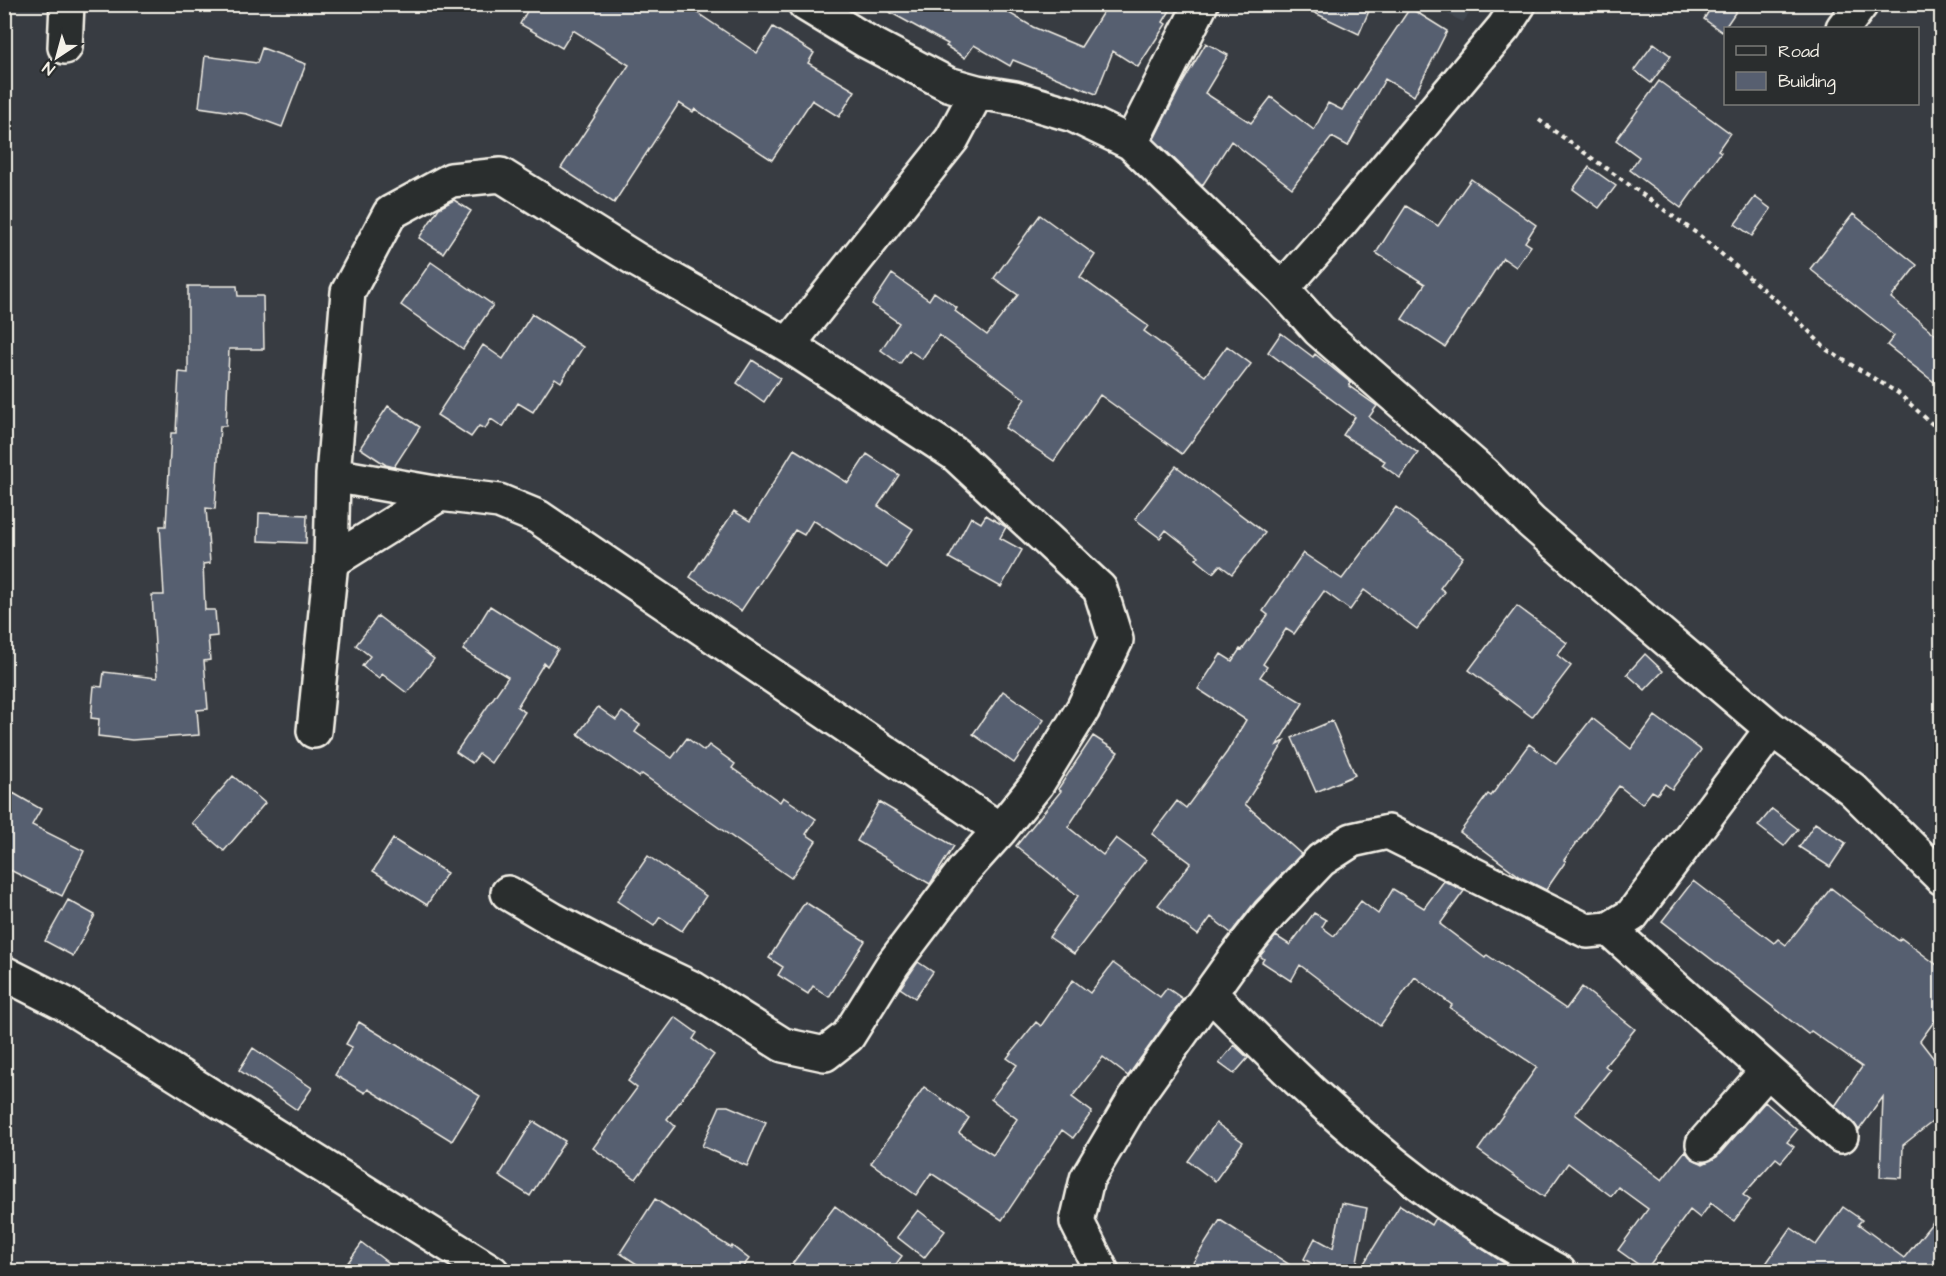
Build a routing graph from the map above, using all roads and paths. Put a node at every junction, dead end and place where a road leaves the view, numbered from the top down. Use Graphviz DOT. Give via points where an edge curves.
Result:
graph roads {
  1 [pos="67,4"];
  2 [pos="805,4"];
  3 [pos="1201,4"];
  4 [pos="1519,4"];
  5 [pos="1861,4"];
  6 [pos="1844,27"];
  7 [pos="65,47"];
  8 [pos="977,92"];
  9 [pos="1539,120"];
  10 [pos="1131,143"];
  11 [pos="1282,289"];
  12 [pos="788,345"];
  13 [pos="1941,433"];
  14 [pos="333,475"];
  15 [pos="440,494"];
  16 [pos="331,562"];
  17 [pos="1772,729"];
  18 [pos="314,731"];
  19 [pos="1000,830"];
  20 [pos="1941,878"];
  21 [pos="508,893"];
  22 [pos="1609,929"];
  23 [pos="4,973"];
  24 [pos="1211,994"];
  25 [pos="1767,1071"];
  26 [pos="1841,1136"];
  27 [pos="1703,1144"];
  28 [pos="492,1272"];
  29 [pos="1102,1272"];
  30 [pos="1559,1272"];
  1 -- 7 [label="street"];
  2 -- 8 [label="street" via="948,84"];
  3 -- 10 [label="street"];
  4 -- 11 [label="street" via="1504,27"];
  5 -- 6 [label="street"];
  8 -- 10 [label="street" via="1015,98 1073,115"];
  8 -- 12 [label="street" via="952,139"];
  9 -- 13 [label="path" via="1699,235 1790,312 1827,350 1898,393"];
  10 -- 11 [label="street"];
  11 -- 17 [label="street" via="1318,330 1484,474 1531,522"];
  12 -- 14 [label="street" via="637,260 501,175 452,180 390,213 348,292"];
  12 -- 19 [label="street" via="955,454 1100,589 1116,640 1083,709 1037,784"];
  14 -- 15 [label="street"];
  14 -- 16 [label="street"];
  15 -- 16 [label="street"];
  15 -- 19 [label="street" via="499,501 538,517"];
  16 -- 18 [label="street"];
  17 -- 20 [label="street" via="1852,789"];
  17 -- 22 [label="street" via="1632,915"];
  19 -- 21 [label="street" via="965,869 893,964 848,1036 825,1054 783,1046 694,989 605,947"];
  22 -- 24 [label="street" via="1587,931 1388,832 1352,840 1321,860 1269,915"];
  22 -- 25 [label="street"];
  23 -- 28 [label="street" via="63,1003"];
  24 -- 29 [label="street" via="1135,1098 1087,1179 1077,1222"];
  24 -- 30 [label="street" via="1280,1064 1420,1185 1504,1242"];
  25 -- 26 [label="street"];
  25 -- 27 [label="street"];
}
